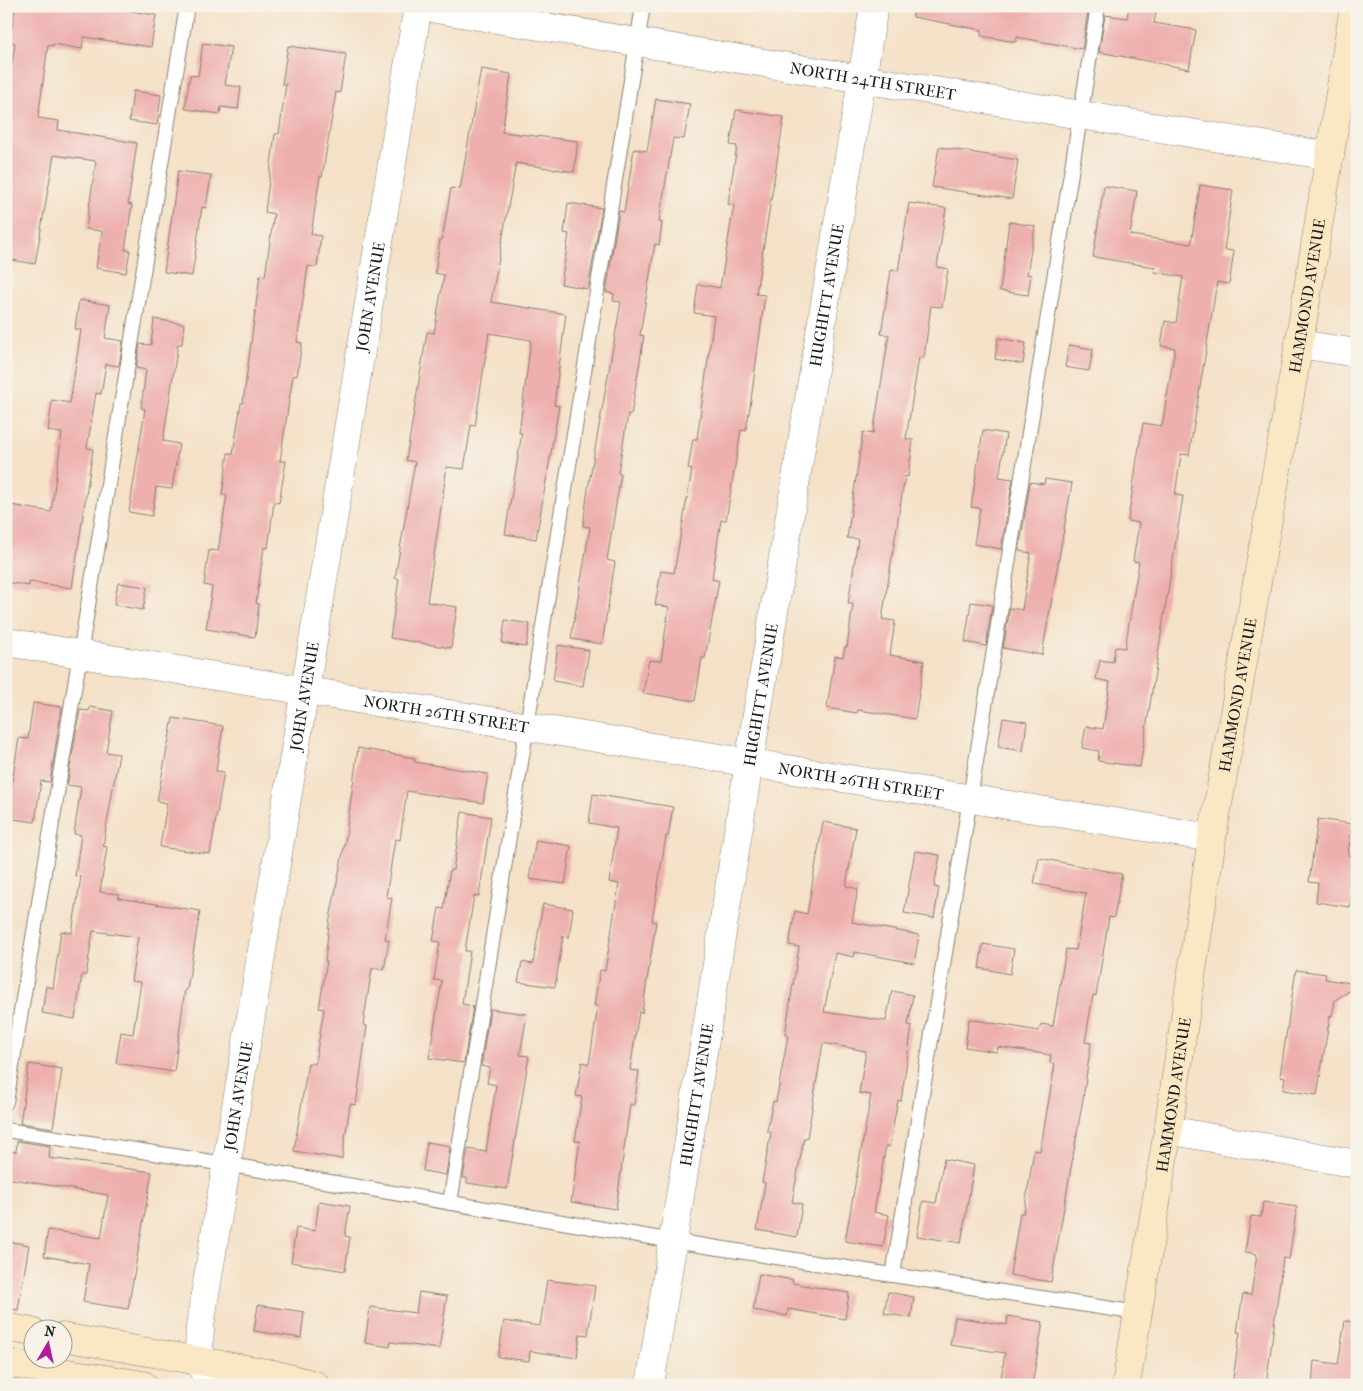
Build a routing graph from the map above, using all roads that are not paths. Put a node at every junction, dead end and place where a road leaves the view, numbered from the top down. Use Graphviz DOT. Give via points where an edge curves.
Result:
graph roads {
  1 [pos="188,6"];
  2 [pos="418,6"];
  3 [pos="642,6"];
  4 [pos="874,6"];
  5 [pos="1098,6"];
  6 [pos="1354,6"];
  7 [pos="637,42"];
  8 [pos="862,78"];
  9 [pos="1080,115"];
  10 [pos="1330,156"];
  11 [pos="1299,344"];
  12 [pos="1357,353"];
  13 [pos="6,642"];
  14 [pos="81,655"];
  15 [pos="304,691"];
  16 [pos="527,727"];
  17 [pos="748,763"];
  18 [pos="971,799"];
  19 [pos="1212,838"];
  20 [pos="6,1102"];
  21 [pos="6,1130"];
  22 [pos="1168,1130"];
  23 [pos="226,1164"];
  24 [pos="1357,1164"];
  25 [pos="450,1203"];
  26 [pos="674,1241"];
  27 [pos="893,1275"];
  28 [pos="1138,1313"];
  29 [pos="6,1327"];
  30 [pos="22,1330"];
  31 [pos="72,1340"];
  32 [pos="6,1363"];
  33 [pos="206,1373"];
  34 [pos="143,1385"];
  35 [pos="315,1385"];
  36 [pos="650,1385"];
  37 [pos="1126,1385"];
  1 -- 14 [label="lane"];
  2 -- 7 [label="street, NORTH 24TH STREET"];
  2 -- 15 [label="street, JOHN AVENUE"];
  3 -- 7 [label="lane"];
  4 -- 8 [label="street, HUGHITT AVENUE"];
  5 -- 9 [label="lane"];
  6 -- 10 [label="street, HAMMOND AVENUE"];
  7 -- 8 [label="street, NORTH 24TH STREET"];
  7 -- 16 [label="lane"];
  8 -- 9 [label="street, NORTH 24TH STREET"];
  8 -- 17 [label="street, HUGHITT AVENUE"];
  9 -- 10 [label="street, NORTH 24TH STREET"];
  9 -- 18 [label="lane"];
  10 -- 11 [label="street, HAMMOND AVENUE"];
  11 -- 12 [label="street"];
  11 -- 19 [label="street, HAMMOND AVENUE"];
  13 -- 14 [label="street, NORTH 26TH STREET"];
  14 -- 15 [label="street, NORTH 26TH STREET"];
  14 -- 20 [label="lane"];
  15 -- 16 [label="street, NORTH 26TH STREET"];
  15 -- 23 [label="street, JOHN AVENUE"];
  16 -- 17 [label="street, NORTH 26TH STREET"];
  16 -- 25 [label="lane"];
  17 -- 18 [label="street, NORTH 26TH STREET"];
  17 -- 26 [label="street, HUGHITT AVENUE"];
  18 -- 19 [label="street, NORTH 26TH STREET"];
  18 -- 27 [label="lane"];
  19 -- 22 [label="street, HAMMOND AVENUE"];
  21 -- 23 [label="lane"];
  22 -- 24 [label="street"];
  22 -- 28 [label="street, HAMMOND AVENUE"];
  23 -- 25 [label="lane"];
  23 -- 33 [label="street, JOHN AVENUE" via="198,1340"];
  25 -- 26 [label="lane"];
  26 -- 27 [label="lane"];
  26 -- 36 [label="street, HUGHITT AVENUE"];
  27 -- 28 [label="lane"];
  28 -- 37 [label="street, HAMMOND AVENUE"];
  29 -- 30 [label="street"];
  31 -- 33 [label="street"];
  32 -- 34 [label="street"];
  33 -- 35 [label="street" via="274,1374"];
}
